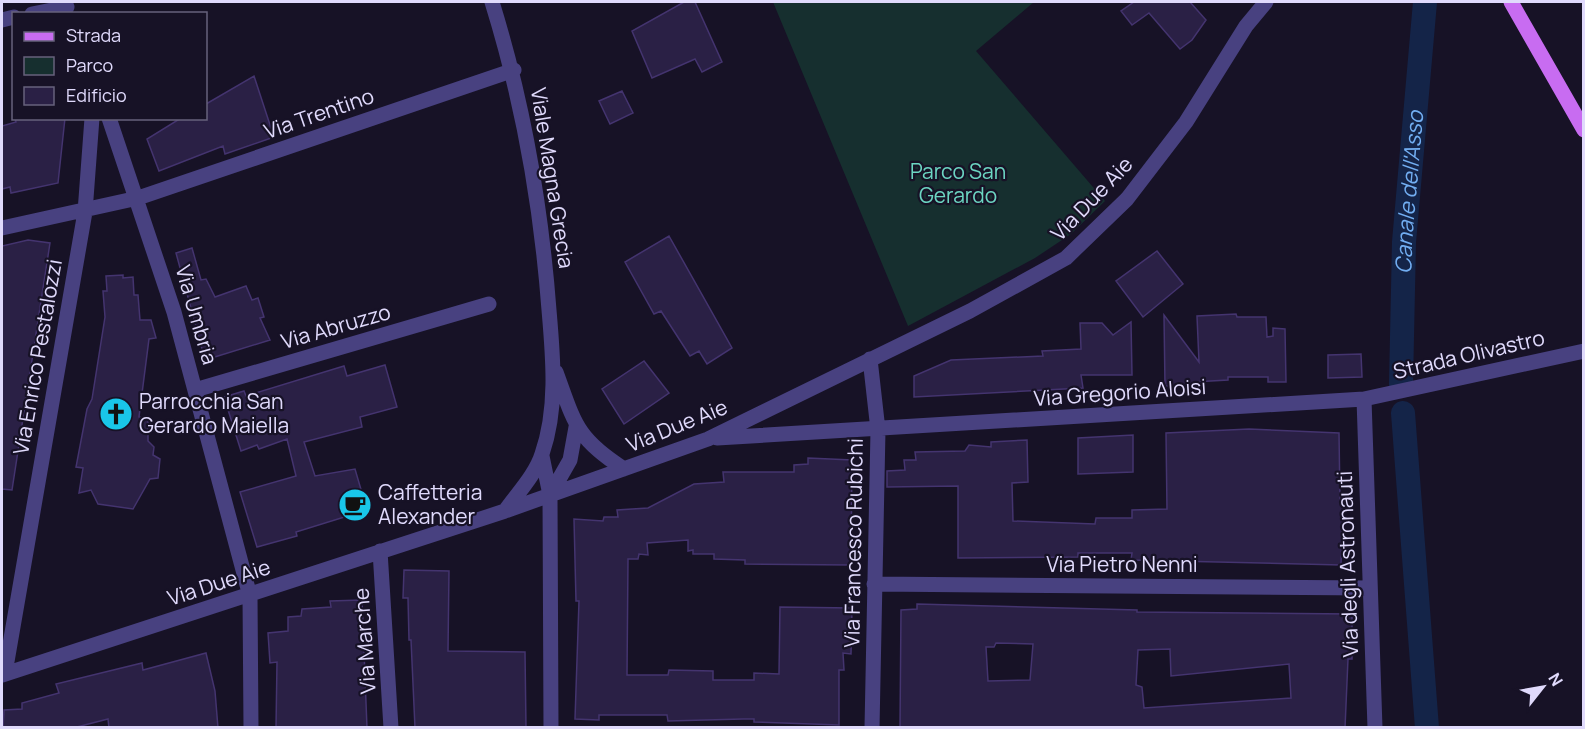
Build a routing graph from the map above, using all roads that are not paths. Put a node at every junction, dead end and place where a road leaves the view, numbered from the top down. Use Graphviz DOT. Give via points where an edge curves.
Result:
graph roads {
  1 [pos="492,2"];
  2 [pos="1252,2"];
  3 [pos="1266,2"];
  4 [pos="1511,2"];
  5 [pos="66,7"];
  6 [pos="42,12"];
  7 [pos="1246,26"];
  8 [pos="514,70"];
  9 [pos="92,120"];
  10 [pos="111,120"];
  11 [pos="1584,130"];
  12 [pos="138,198"];
  13 [pos="85,212"];
  14 [pos="2,228"];
  15 [pos="489,304"];
  16 [pos="1584,351"];
  17 [pos="870,359"];
  18 [pos="554,364"];
  19 [pos="195,390"];
  20 [pos="1364,399"];
  21 [pos="576,427"];
  22 [pos="878,430"];
  23 [pos="708,439"];
  24 [pos="542,456"];
  25 [pos="624,469"];
  26 [pos="550,495"];
  27 [pos="505,511"];
  28 [pos="380,551"];
  29 [pos="874,584"];
  30 [pos="1370,588"];
  31 [pos="250,596"];
  32 [pos="3,674"];
  33 [pos="251,728"];
  34 [pos="391,728"];
  35 [pos="551,728"];
  36 [pos="872,728"];
  37 [pos="1374,728"];
  1 -- 8 [label="street, Viale Magna Grecia"];
  2 -- 7 [label="street, Via Due Aie"];
  3 -- 7 [label="street, Via Due Aie"];
  4 -- 11 [label="main road"];
  5 -- 6 [label="street"];
  7 -- 17 [label="street, Via Due Aie" via="1185,122 1127,199 1066,258 970,311"];
  8 -- 12 [label="street, Via Trentino"];
  8 -- 18 [label="street, Viale Magna Grecia" via="539,213"];
  9 -- 13 [label="street, Via Enrico Pestalozzi"];
  10 -- 12 [label="street, Via Umbria"];
  12 -- 13 [label="street, Via Trentino"];
  12 -- 19 [label="street, Via Umbria"];
  13 -- 14 [label="street, Via Trentino"];
  13 -- 32 [label="street, Via Enrico Pestalozzi"];
  15 -- 19 [label="street, Via Abruzzo"];
  16 -- 20 [label="street, Strada Olivastro"];
  17 -- 22 [label="street, Via Francesco Rubichi"];
  17 -- 23 [label="street, Via Due Aie"];
  18 -- 21 [label="street, Viale Magna Grecia"];
  18 -- 24 [label="street, Viale Magna Grecia" via="551,417"];
  19 -- 31 [label="street, Via Umbria"];
  20 -- 22 [label="street, Via Gregorio Aloisi"];
  20 -- 30 [label="street, Via degli Astronauti"];
  21 -- 25 [label="street, Viale Magna Grecia" via="594,450"];
  21 -- 26 [label="street, Viale Magna Grecia" via="570,460"];
  22 -- 23 [label="street, Via Gregorio Aloisi"];
  22 -- 29 [label="street, Via Francesco Rubichi"];
  23 -- 25 [label="street, Via Due Aie"];
  24 -- 26 [label="street, Viale Magna Grecia"];
  24 -- 27 [label="street, Viale Magna Grecia"];
  25 -- 26 [label="street, Via Due Aie"];
  26 -- 27 [label="street, Via Due Aie"];
  26 -- 35 [label="street"];
  27 -- 28 [label="street, Via Due Aie"];
  28 -- 31 [label="street, Via Due Aie"];
  28 -- 34 [label="street, Via Marche"];
  29 -- 30 [label="street, Via Pietro Nenni"];
  29 -- 36 [label="street, Via Francesco Rubichi"];
  30 -- 37 [label="street, Via degli Astronauti"];
  31 -- 32 [label="street, Via Due Aie"];
  31 -- 33 [label="street, Via Umbria"];
}
